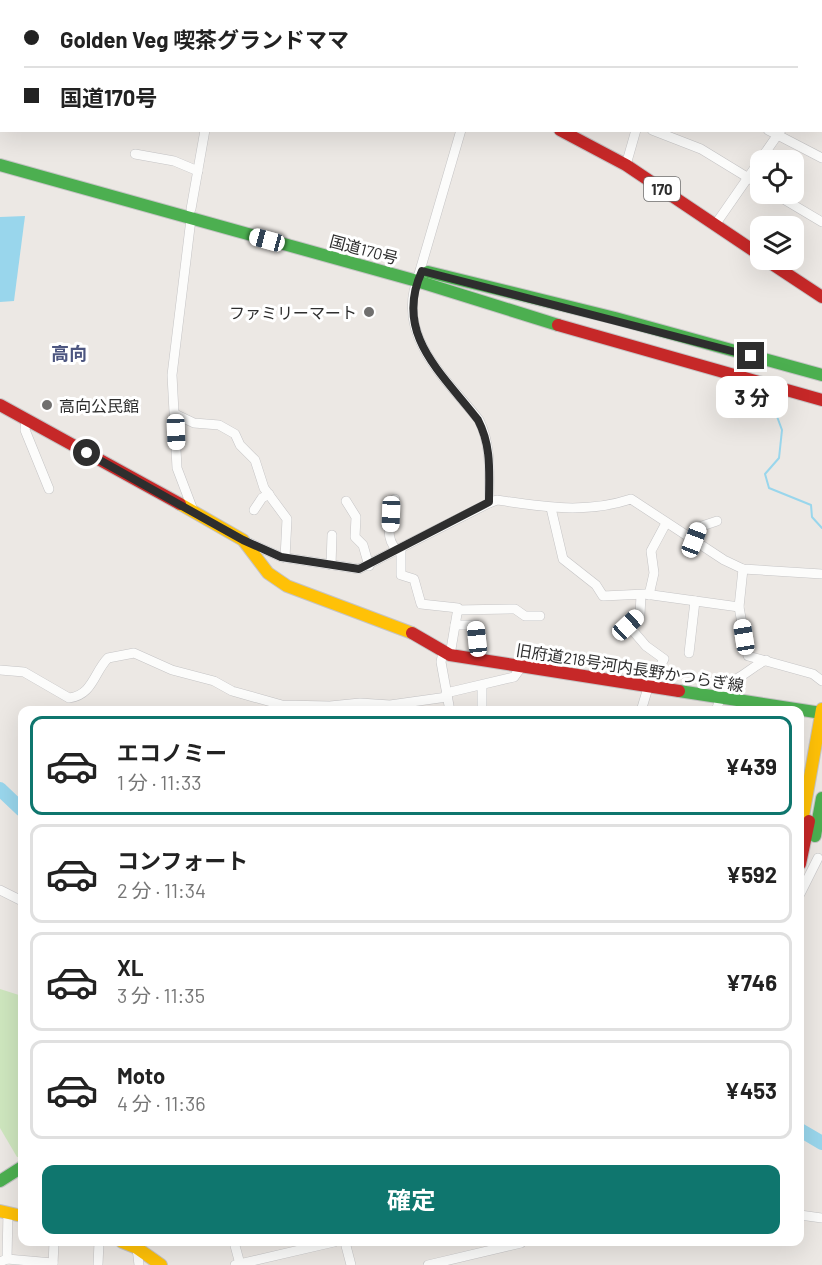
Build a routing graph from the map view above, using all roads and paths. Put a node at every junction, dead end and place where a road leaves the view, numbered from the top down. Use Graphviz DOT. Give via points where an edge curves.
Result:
graph roads {
  1 [pos="205,132"];
  2 [pos="460,132"];
  3 [pos="564,132"];
  4 [pos="635,132"];
  5 [pos="657,132"];
  6 [pos="775,132"];
  7 [pos="135,154"];
  8 [pos="0,156"];
  9 [pos="822,158"];
  10 [pos="0,165"];
  11 [pos="626,165"];
  12 [pos="198,171"];
  13 [pos="748,177"];
  14 [pos="792,204"];
  15 [pos="191,214"];
  16 [pos="822,222"];
  17 [pos="715,225"];
  18 [pos="750,248"];
  19 [pos="781,270"];
  20 [pos="420,276"];
  21 [pos="822,297"];
  22 [pos="822,375"];
  23 [pos="822,400"];
  24 [pos="0,406"];
  25 [pos="175,414"];
  26 [pos="26,419"];
  27 [pos="49,489"];
  28 [pos="269,494"];
  29 [pos="395,499"];
  30 [pos="350,501"];
  31 [pos="489,502"];
  32 [pos="551,508"];
  33 [pos="193,510"];
  34 [pos="254,510"];
  35 [pos="717,521"];
  36 [pos="666,523"];
  37 [pos="333,536"];
  38 [pos="243,540"];
  39 [pos="694,540"];
  40 [pos="399,550"];
  41 [pos="285,558"];
  42 [pos="331,565"];
  43 [pos="369,566"];
  44 [pos="743,568"];
  45 [pos="822,574"];
  46 [pos="645,595"];
  47 [pos="695,601"];
  48 [pos="739,608"];
  49 [pos="457,610"];
  50 [pos="540,616"];
  51 [pos="455,625"];
  52 [pos="477,639"];
  53 [pos="446,653"];
  54 [pos="689,653"];
  55 [pos="766,660"];
  56 [pos="522,666"];
  57 [pos="0,670"];
  58 [pos="822,681"];
  59 [pos="650,686"];
  60 [pos="482,687"];
  61 [pos="447,695"];
  62 [pos="720,698"];
  63 [pos="449,706"];
  64 [pos="482,706"];
  65 [pos="643,706"];
  66 [pos="718,706"];
  67 [pos="778,706"];
  68 [pos="804,710"];
  69 [pos="822,712"];
  70 [pos="821,760"];
  71 [pos="822,798"];
  72 [pos="804,811"];
  73 [pos="804,844"];
  74 [pos="818,857"];
  75 [pos="804,870"];
  76 [pos="804,886"];
  77 [pos="0,890"];
  78 [pos="18,899"];
  79 [pos="18,1170"];
  80 [pos="0,1181"];
  81 [pos="4,1212"];
  82 [pos="804,1216"];
  83 [pos="822,1218"];
  84 [pos="54,1246"];
  85 [pos="99,1246"];
  86 [pos="131,1246"];
  87 [pos="132,1246"];
  88 [pos="235,1246"];
  89 [pos="316,1246"];
  90 [pos="346,1246"];
  91 [pos="512,1246"];
  92 [pos="468,1260"];
  93 [pos="3,1261"];
  94 [pos="53,1264"];
  95 [pos="237,1264"];
  96 [pos="98,1265"];
  97 [pos="139,1265"];
  98 [pos="161,1265"];
  99 [pos="351,1265"];
  100 [pos="428,1265"];
  1 -- 12 [label="street"];
  2 -- 20 [label="street"];
  3 -- 11 [label="main road, 170"];
  4 -- 11 [label="street"];
  5 -- 13 [label="street" via="702,149"];
  6 -- 9 [label="street"];
  6 -- 13 [label="street"];
  7 -- 12 [label="street" via="174,161"];
  8 -- 15 [label="main road, 国道170号"];
  10 -- 15 [label="main road, 国道170号"];
  11 -- 17 [label="main road, 170"];
  12 -- 15 [label="street"];
  13 -- 17 [label="street"];
  14 -- 16 [label="street"];
  15 -- 20 [label="main road, 国道170号"];
  15 -- 25 [label="street" via="172,375"];
  17 -- 18 [label="main road, 170"];
  19 -- 21 [label="main road"];
  20 -- 22 [label="main road, 国道170号" via="626,321"];
  20 -- 23 [label="main road, 国道170号" via="634,350"];
  20 -- 31 [label="street" via="412,301 414,329 421,345 485,434 489,449"];
  24 -- 26 [label="main road, 旧府道218号河内長野かつらぎ線"];
  25 -- 28 [label="street" via="194,423 230,429 255,460"];
  25 -- 33 [label="street" via="177,468"];
  26 -- 27 [label="street" via="25,430"];
  26 -- 33 [label="main road, 旧府道218号河内長野かつらぎ線"];
  28 -- 34 [label="street"];
  28 -- 41 [label="street" via="287,519"];
  29 -- 40 [label="street" via="390,530 392,546"];
  30 -- 43 [label="street" via="356,517 355,537 363,545"];
  31 -- 32 [label="street"];
  31 -- 40 [label="street"];
  32 -- 36 [label="street" via="585,510 631,499"];
  32 -- 46 [label="street" via="563,559 596,585 603,596"];
  33 -- 38 [label="main road, 旧府道218号河内長野かつらぎ線"];
  35 -- 39 [label="street" via="699,527"];
  36 -- 39 [label="street"];
  36 -- 46 [label="street" via="651,551 654,573"];
  37 -- 42 [label="street"];
  38 -- 41 [label="street"];
  38 -- 53 [label="main road, 旧府道218号河内長野かつらぎ線" via="268,573 287,586 411,633"];
  39 -- 44 [label="street"];
  40 -- 43 [label="street"];
  40 -- 49 [label="street" via="401,575 414,579 421,604"];
  41 -- 42 [label="street"];
  42 -- 43 [label="street" via="359,569"];
  44 -- 45 [label="street"];
  44 -- 48 [label="street"];
  46 -- 47 [label="street"];
  46 -- 59 [label="street" via="640,615 628,625 664,659"];
  47 -- 48 [label="street"];
  47 -- 54 [label="street"];
  48 -- 55 [label="street" via="748,656"];
  49 -- 50 [label="street" via="515,609 525,616"];
  49 -- 51 [label="street"];
  51 -- 52 [label="street" via="476,625"];
  51 -- 53 [label="street"];
  53 -- 56 [label="main road, 旧府道218号河内長野かつらぎ線"];
  53 -- 61 [label="street" via="441,662"];
  55 -- 58 [label="street" via="813,674"];
  55 -- 62 [label="street" via="725,684"];
  56 -- 59 [label="main road, 旧府道218号河内長野かつらぎ線"];
  56 -- 60 [label="street" via="514,677"];
  57 -- 61 [label="street" via="24,672 69,698 95,681 108,658 134,654 232,691 282,705 390,705"];
  59 -- 62 [label="main road, 旧府道218号河内長野かつらぎ線"];
  59 -- 65 [label="street"];
  60 -- 61 [label="street"];
  60 -- 64 [label="street"];
  61 -- 63 [label="street"];
  62 -- 66 [label="street"];
  62 -- 67 [label="main road, 旧府道218号河内長野かつらぎ線"];
  68 -- 69 [label="main road, 旧府道218号河内長野かつらぎ線"];
  69 -- 72 [label="main road"];
  70 -- 73 [label="main road"];
  71 -- 75 [label="main road" via="812,852"];
  74 -- 76 [label="street"];
  77 -- 78 [label="street"];
  79 -- 80 [label="main road"];
  81 -- 93 [label="street"];
  82 -- 83 [label="street"];
  84 -- 94 [label="street"];
  85 -- 96 [label="street"];
  86 -- 97 [label="street"];
  87 -- 98 [label="main road"];
  88 -- 95 [label="street"];
  89 -- 95 [label="street"];
  90 -- 99 [label="street"];
  91 -- 92 [label="street"];
  92 -- 100 [label="street"];
  93 -- 94 [label="street"];
}
